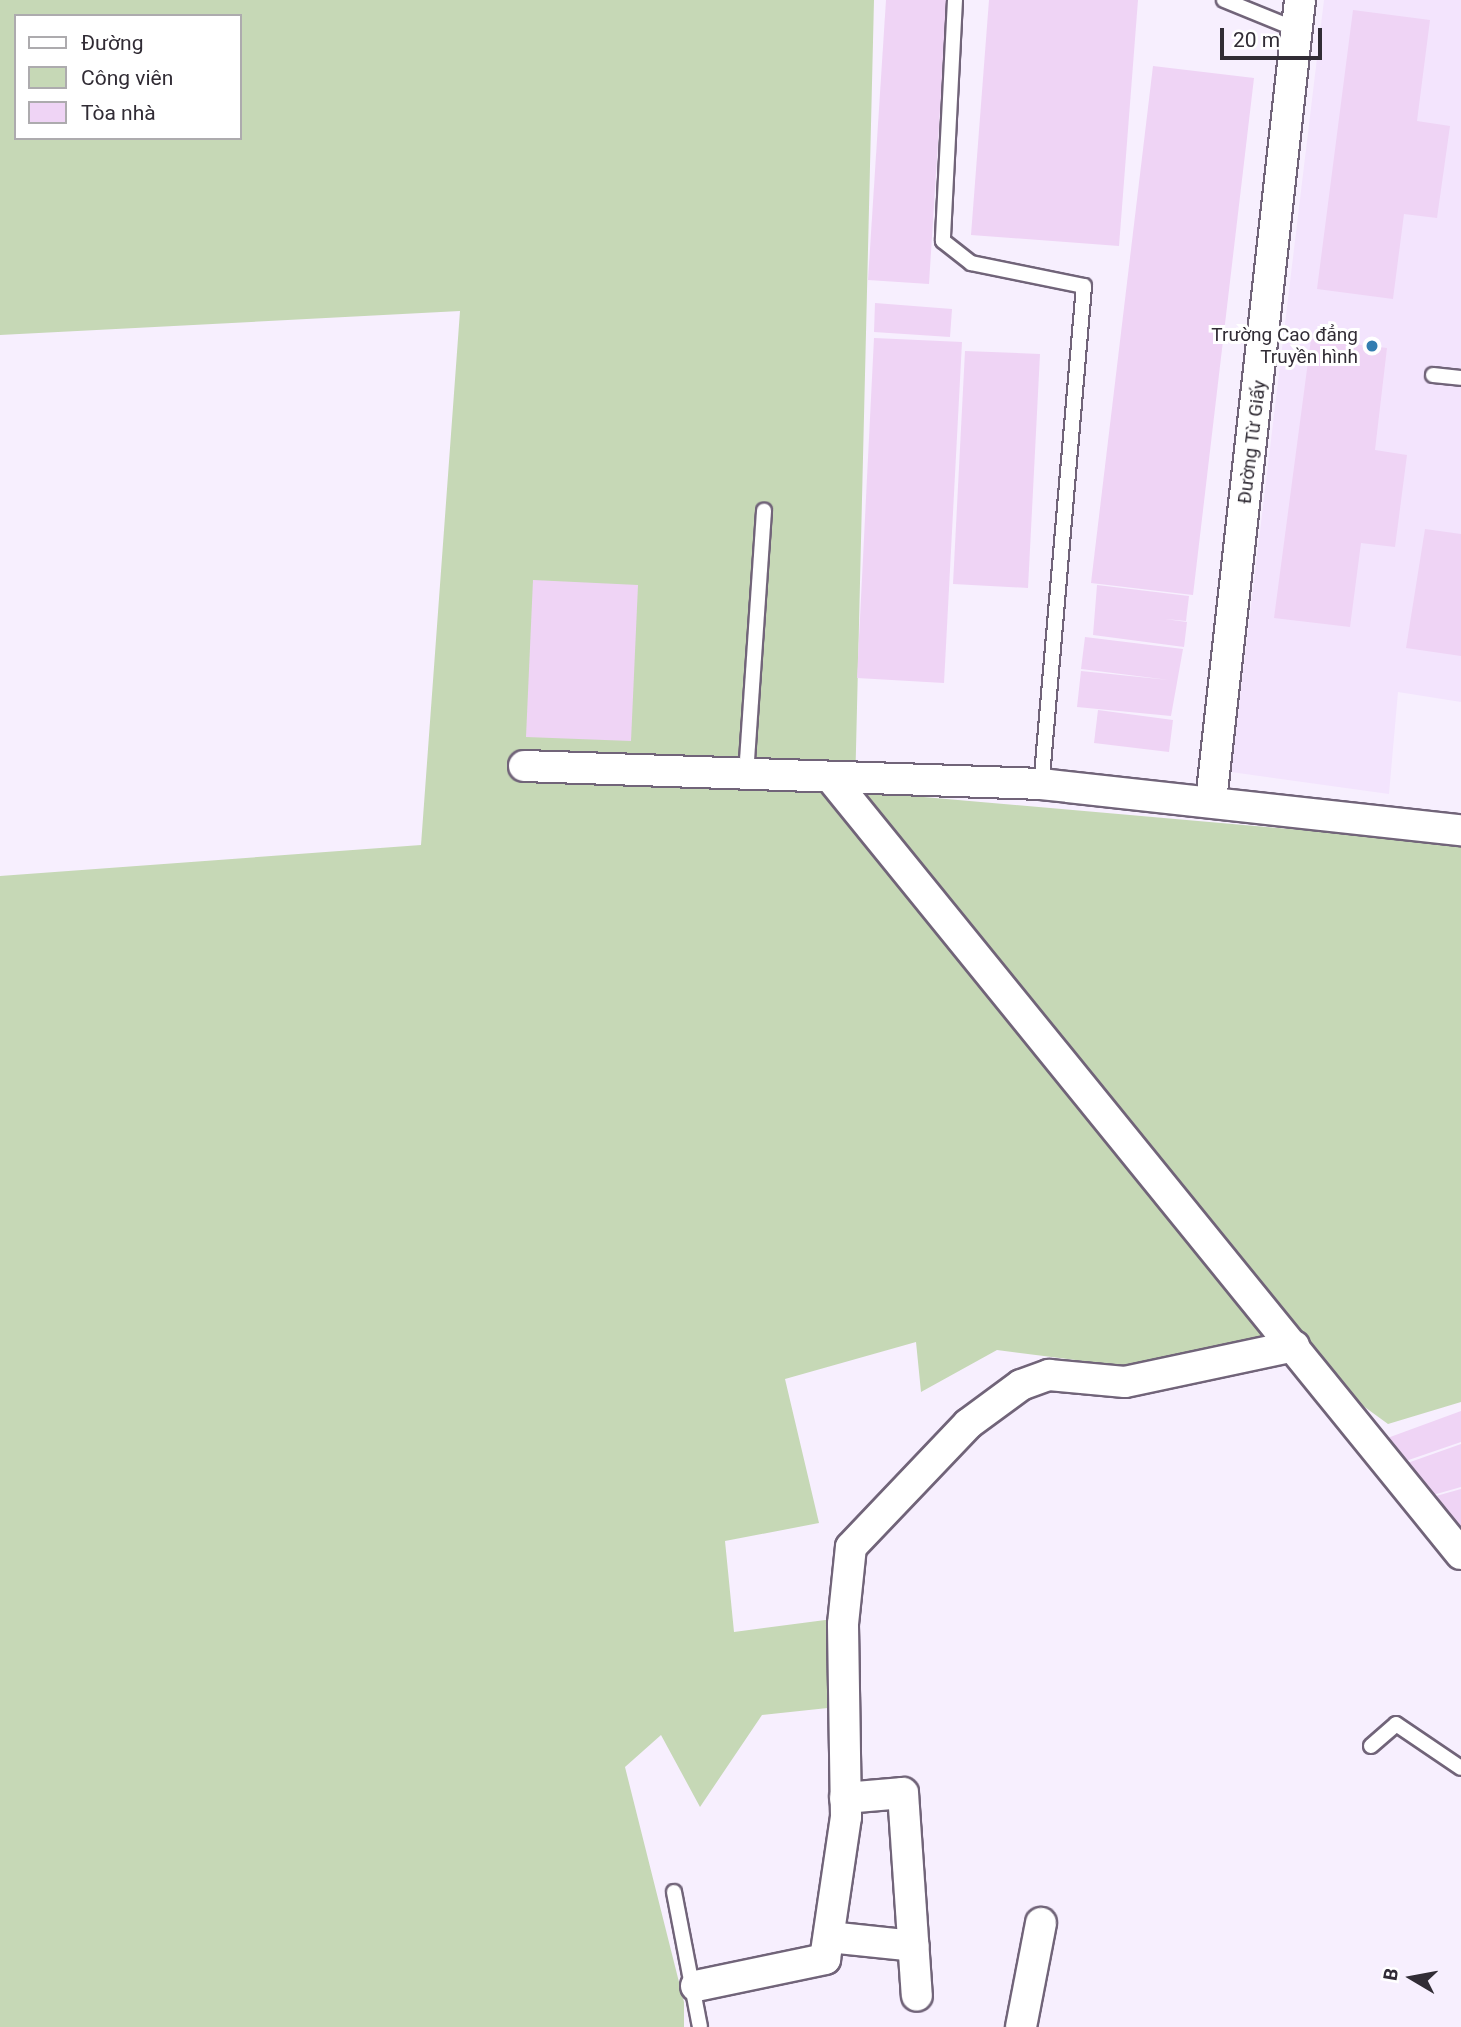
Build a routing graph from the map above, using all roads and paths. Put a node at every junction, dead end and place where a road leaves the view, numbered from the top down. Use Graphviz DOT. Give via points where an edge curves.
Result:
graph roads {
  1 [pos="955,0"];
  2 [pos="1224,0"];
  3 [pos="1300,0"];
  4 [pos="1300,30"];
  5 [pos="1433,375"];
  6 [pos="1461,378"];
  7 [pos="764,511"];
  8 [pos="524,766"];
  9 [pos="746,776"];
  10 [pos="832,779"];
  11 [pos="1041,784"];
  12 [pos="1211,801"];
  13 [pos="1461,830"];
  14 [pos="1294,1346"];
  15 [pos="1461,1554"];
  16 [pos="1371,1746"];
  17 [pos="1461,1768"];
  18 [pos="845,1798"];
  19 [pos="674,1892"];
  20 [pos="1041,1923"];
  21 [pos="829,1937"];
  22 [pos="914,1946"];
  23 [pos="696,1986"];
  24 [pos="917,1996"];
  25 [pos="700,2027"];
  26 [pos="1021,2027"];
  1 -- 11 [label="lane" via="943,242 971,263 1084,286"];
  2 -- 4 [label="lane"];
  3 -- 4 [label="street, Đường Từ Giấy"];
  4 -- 12 [label="street, Đường Từ Giấy"];
  5 -- 6 [label="lane"];
  7 -- 9 [label="lane"];
  8 -- 9 [label="street"];
  9 -- 10 [label="street"];
  10 -- 11 [label="street"];
  10 -- 14 [label="street"];
  11 -- 12 [label="street"];
  12 -- 13 [label="street"];
  14 -- 15 [label="street"];
  14 -- 18 [label="street" via="1125,1382 1049,1375 993,1401 968,1424 851,1546 843,1624"];
  16 -- 17 [label="lane" via="1396,1724"];
  18 -- 21 [label="street"];
  18 -- 22 [label="street" via="904,1793"];
  19 -- 23 [label="lane"];
  20 -- 26 [label="street"];
  21 -- 22 [label="street"];
  21 -- 23 [label="street" via="825,1959"];
  22 -- 24 [label="street"];
  23 -- 25 [label="lane"];
}
